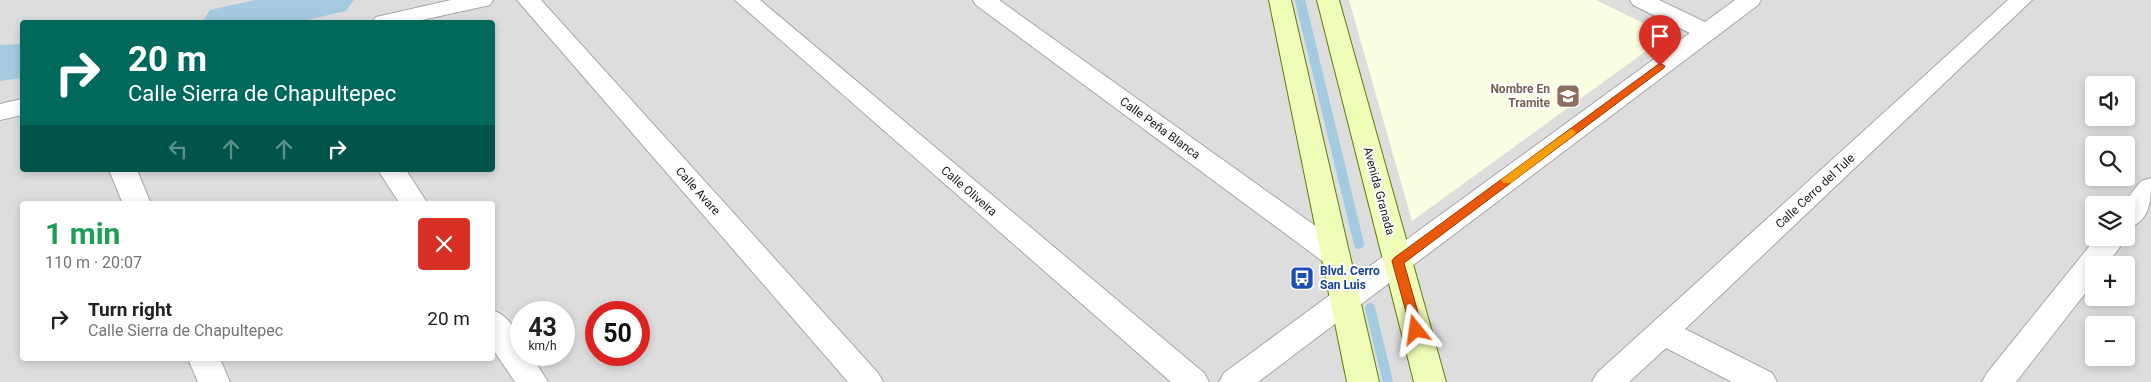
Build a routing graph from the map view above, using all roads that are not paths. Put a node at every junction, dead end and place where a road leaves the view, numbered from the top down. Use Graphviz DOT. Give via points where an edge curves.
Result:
graph roads {
  1 [pos="482,0"];
  2 [pos="528,0"];
  3 [pos="746,0"];
  4 [pos="984,0"];
  5 [pos="1280,0"];
  6 [pos="1328,0"];
  7 [pos="1641,0"];
  8 [pos="1750,0"];
  9 [pos="2021,0"];
  10 [pos="393,20"];
  11 [pos="1707,32"];
  12 [pos="20,107"];
  13 [pos="0,112"];
  14 [pos="124,172"];
  15 [pos="393,172"];
  16 [pos="2151,188"];
  17 [pos="136,201"];
  18 [pos="412,201"];
  19 [pos="2135,208"];
  20 [pos="2106,246"];
  21 [pos="1335,255"];
  22 [pos="1398,261"];
  23 [pos="1345,300"];
  24 [pos="495,326"];
  25 [pos="1663,332"];
  26 [pos="205,361"];
  27 [pos="214,382"];
  28 [pos="532,382"];
  29 [pos="867,382"];
  30 [pos="1192,382"];
  31 [pos="1235,382"];
  32 [pos="1363,382"];
  33 [pos="1430,382"];
  34 [pos="1608,382"];
  35 [pos="1761,382"];
  36 [pos="1998,382"];
  1 -- 10 [label="street"];
  2 -- 29 [label="street, Calle Avare"];
  3 -- 30 [label="street, Calle Oliveira"];
  4 -- 21 [label="street, Calle Peña Blanca"];
  5 -- 21 [label="main road"];
  6 -- 22 [label="main road, Avenida Granada"];
  7 -- 11 [label="street"];
  8 -- 11 [label="street"];
  9 -- 25 [label="street, Calle Cerro del Tule"];
  11 -- 22 [label="street"];
  12 -- 13 [label="street"];
  14 -- 17 [label="street"];
  15 -- 18 [label="street"];
  16 -- 19 [label="street"];
  20 -- 36 [label="street"];
  21 -- 23 [label="main road"];
  22 -- 23 [label="street"];
  22 -- 33 [label="main road, Avenida Granada"];
  23 -- 31 [label="street"];
  23 -- 32 [label="main road"];
  24 -- 28 [label="street"];
  25 -- 34 [label="street, Calle Cerro del Tule"];
  25 -- 35 [label="street"];
  26 -- 27 [label="street"];
}
